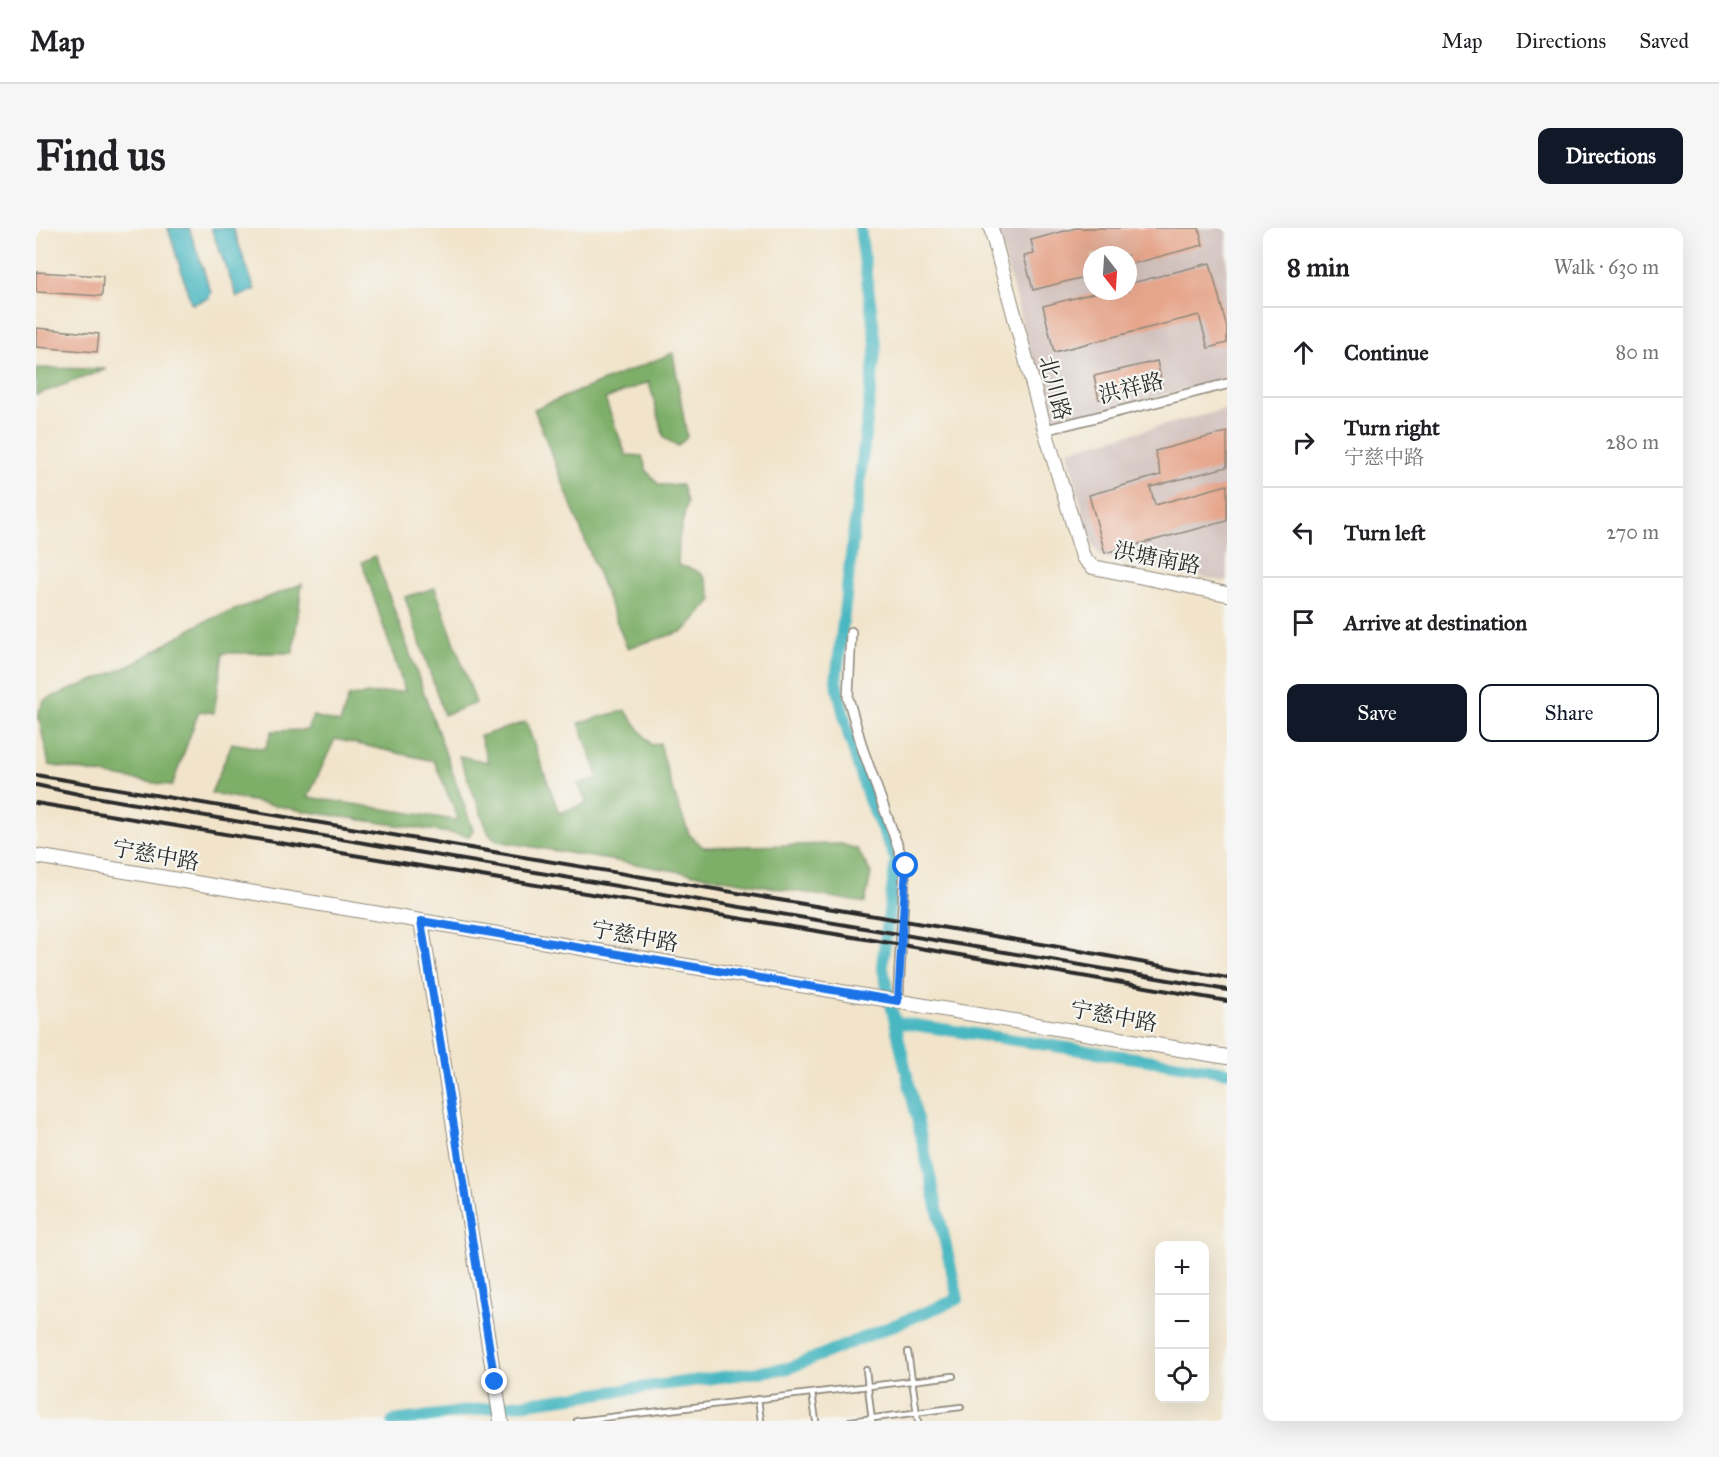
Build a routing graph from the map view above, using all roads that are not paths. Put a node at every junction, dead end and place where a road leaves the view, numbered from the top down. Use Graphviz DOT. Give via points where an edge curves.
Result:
graph roads {
  1 [pos="991,228"];
  2 [pos="1227,384"];
  3 [pos="1045,430"];
  4 [pos="1083,557"];
  5 [pos="1227,594"];
  6 [pos="851,632"];
  7 [pos="36,856"];
  8 [pos="421,921"];
  9 [pos="898,1001"];
  10 [pos="1227,1057"];
  11 [pos="908,1352"];
  12 [pos="866,1370"];
  13 [pos="953,1376"];
  14 [pos="912,1381"];
  15 [pos="868,1386"];
  16 [pos="812,1393"];
  17 [pos="758,1400"];
  18 [pos="961,1407"];
  19 [pos="917,1412"];
  20 [pos="636,1414"];
  21 [pos="586,1420"];
  22 [pos="872,1420"];
  23 [pos="501,1421"];
  24 [pos="577,1421"];
  25 [pos="637,1421"];
  26 [pos="761,1421"];
  27 [pos="816,1421"];
  28 [pos="850,1421"];
  29 [pos="918,1421"];
  1 -- 3 [label="main road, 北川路"];
  2 -- 3 [label="street, 洪祥路"];
  3 -- 4 [label="main road, 北川路"];
  4 -- 5 [label="main road, 洪塘南路" via="1093,567"];
  6 -- 9 [label="street" via="848,698 906,866"];
  7 -- 8 [label="main road, 宁慈中路"];
  8 -- 9 [label="main road, 宁慈中路"];
  8 -- 23 [label="main road"];
  9 -- 10 [label="main road, 宁慈中路"];
  11 -- 14 [label="lane"];
  12 -- 15 [label="lane"];
  13 -- 14 [label="lane"];
  14 -- 15 [label="lane"];
  14 -- 19 [label="lane"];
  15 -- 16 [label="lane"];
  15 -- 22 [label="lane"];
  16 -- 17 [label="lane"];
  16 -- 27 [label="lane"];
  17 -- 20 [label="lane"];
  17 -- 26 [label="lane"];
  18 -- 19 [label="lane"];
  19 -- 22 [label="lane"];
  19 -- 29 [label="lane"];
  20 -- 21 [label="lane"];
  20 -- 25 [label="lane"];
  21 -- 24 [label="lane"];
  22 -- 28 [label="lane"];
}
